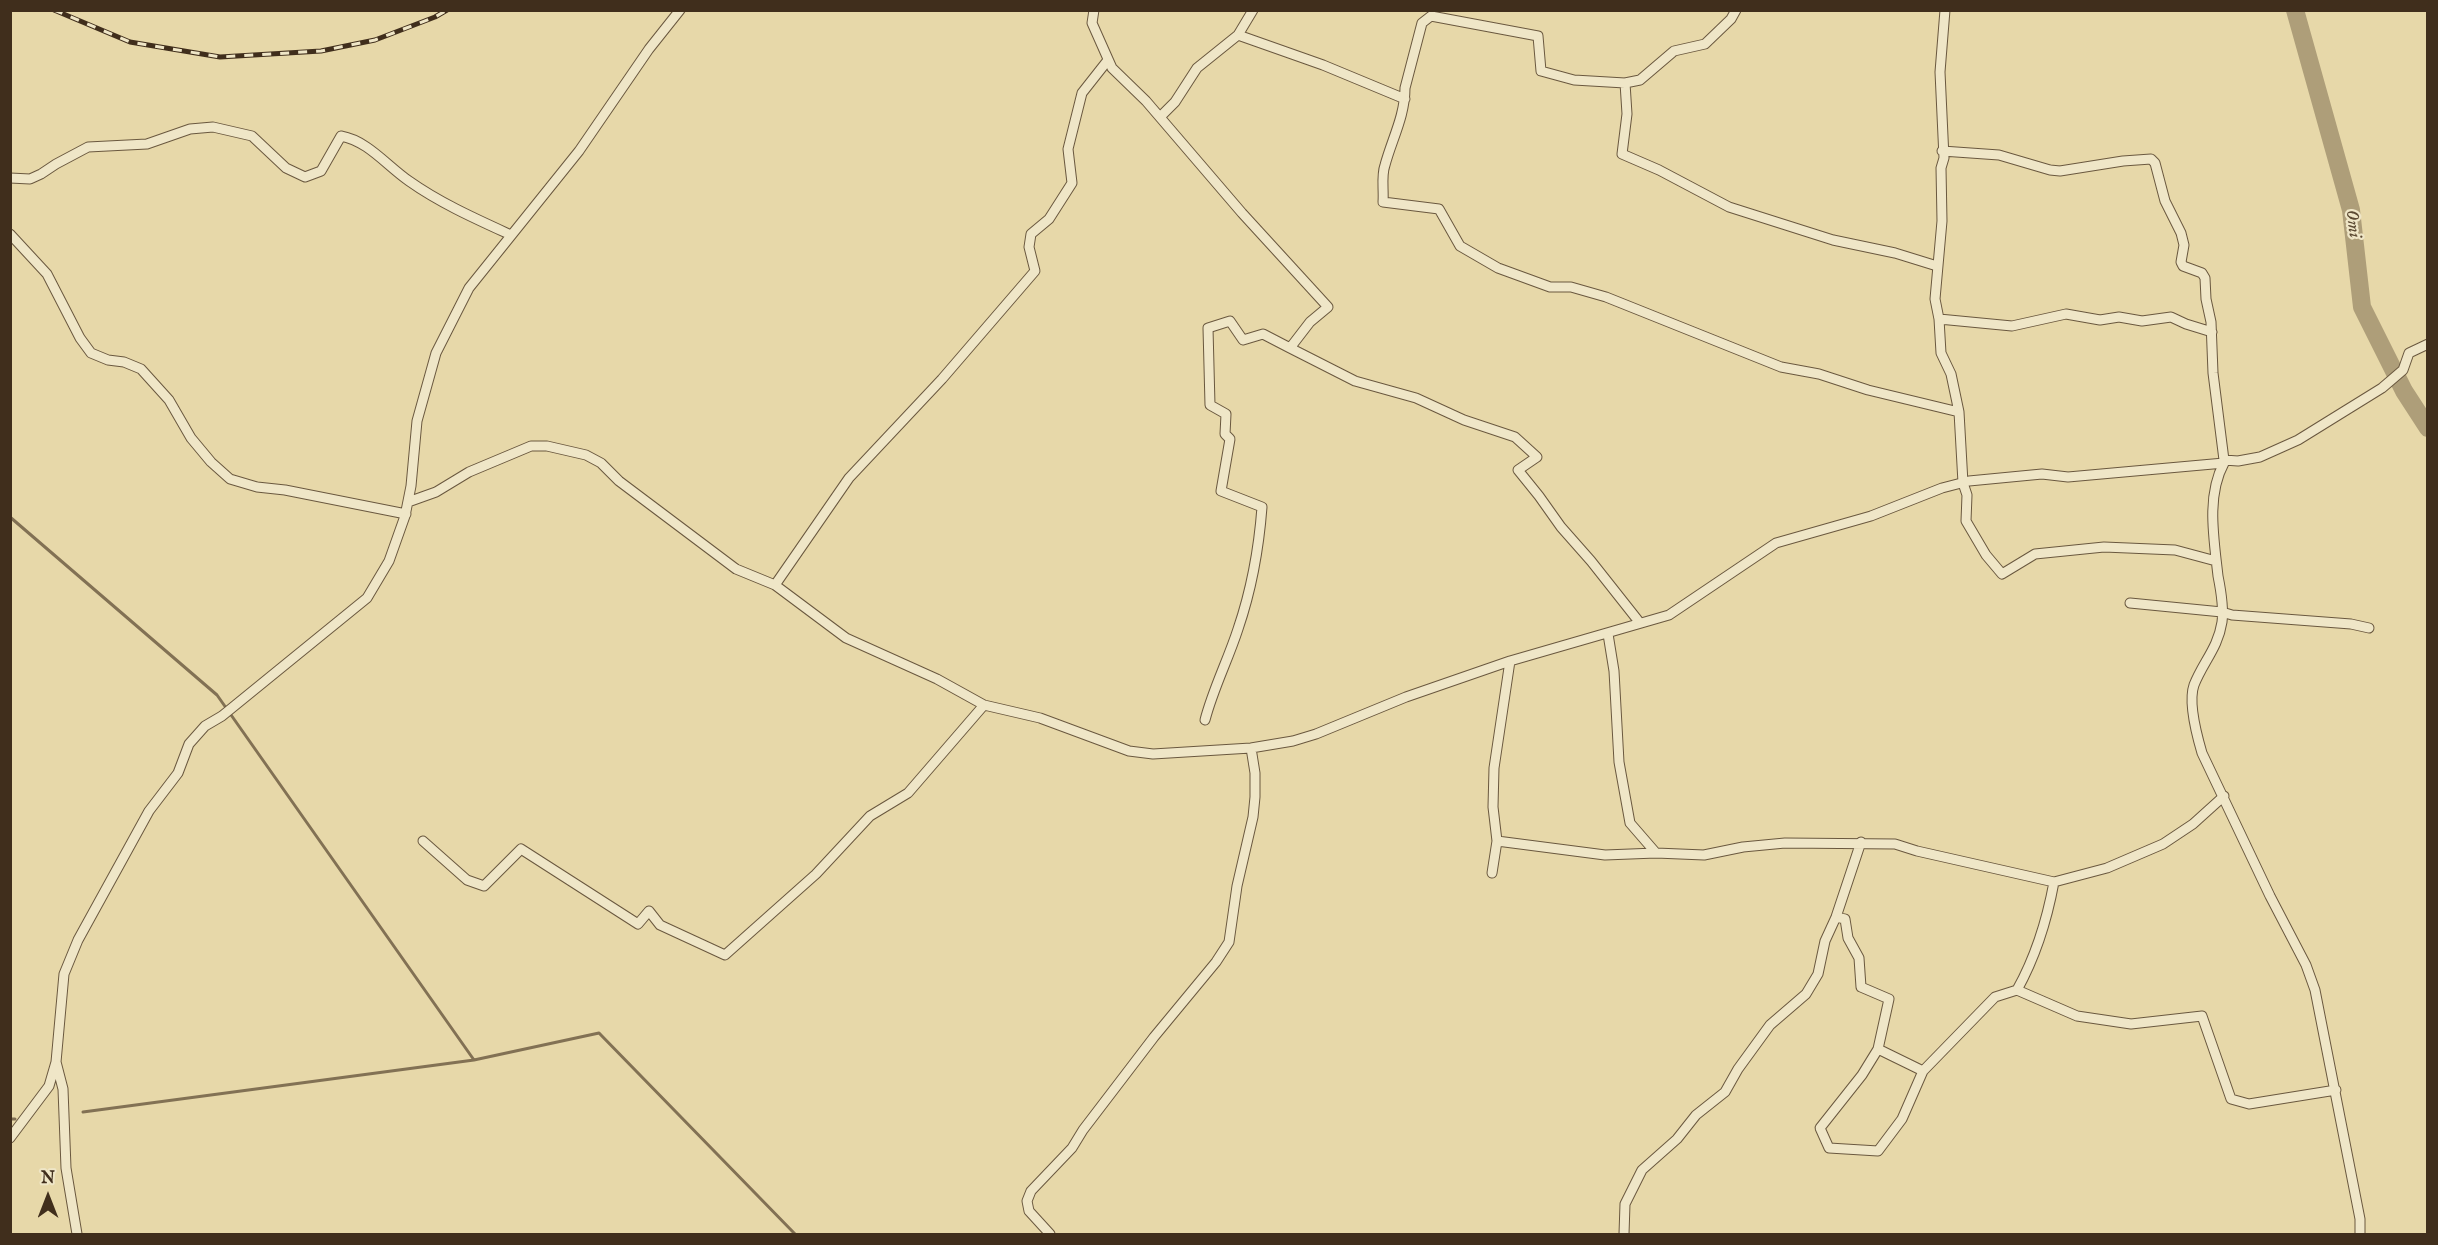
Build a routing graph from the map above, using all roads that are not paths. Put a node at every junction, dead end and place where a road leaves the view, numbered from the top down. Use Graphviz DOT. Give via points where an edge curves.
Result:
graph roads {
  1 [pos="680,10"];
  2 [pos="1094,10"];
  3 [pos="1253,10"];
  4 [pos="1736,10"];
  5 [pos="1945,10"];
  6 [pos="1431,13"];
  7 [pos="1238,35"];
  8 [pos="1108,60"];
  9 [pos="1625,83"];
  10 [pos="1405,99"];
  11 [pos="1160,117"];
  12 [pos="1942,151"];
  13 [pos="10,178"];
  14 [pos="10,234"];
  15 [pos="511,236"];
  16 [pos="1937,266"];
  17 [pos="1939,319"];
  18 [pos="2212,332"];
  19 [pos="2427,344"];
  20 [pos="1290,348"];
  21 [pos="1959,412"];
  22 [pos="2224,461"];
  23 [pos="1963,483"];
  24 [pos="411,486"];
  25 [pos="425,497"];
  26 [pos="408,502"];
  27 [pos="406,514"];
  28 [pos="2216,561"];
  29 [pos="775,585"];
  30 [pos="2130,603"];
  31 [pos="2222,612"];
  32 [pos="1640,623"];
  33 [pos="2369,628"];
  34 [pos="1608,634"];
  35 [pos="1510,661"];
  36 [pos="984,705"];
  37 [pos="1205,720"];
  38 [pos="1251,748"];
  39 [pos="2223,796"];
  40 [pos="423,840"];
  41 [pos="1497,841"];
  42 [pos="1861,842"];
  43 [pos="1656,853"];
  44 [pos="1492,873"];
  45 [pos="2054,882"];
  46 [pos="1836,917"];
  47 [pos="2017,990"];
  48 [pos="1878,1049"];
  49 [pos="56,1062"];
  50 [pos="1923,1071"];
  51 [pos="2336,1090"];
  52 [pos="10,1138"];
  53 [pos="77,1234"];
  54 [pos="1050,1234"];
  55 [pos="1624,1234"];
  56 [pos="2360,1234"];
  1 -- 15 [label="street" via="579,151"];
  2 -- 8 [label="street" via="1092,23"];
  3 -- 7 [label="street"];
  4 -- 9 [label="street" via="1705,44 1674,51 1641,80"];
  5 -- 12 [label="street" via="1940,72"];
  6 -- 9 [label="street" via="1538,36 1541,72 1574,80"];
  6 -- 10 [label="street" via="1422,23"];
  7 -- 10 [label="street"];
  7 -- 11 [label="street" via="1197,68"];
  8 -- 11 [label="street"];
  8 -- 29 [label="street" via="1082,93 1068,149 1072,183 1049,219 1030,234 1035,271 942,379 849,478"];
  9 -- 16 [label="street" via="1627,114 1622,154 1729,207 1833,240"];
  10 -- 21 [label="street" via="1384,167 1383,202 1438,209 1460,246 1508,272 1550,287 1571,287 1606,297 1781,367"];
  11 -- 20 [label="street" via="1328,307 1310,322"];
  12 -- 16 [label="street" via="1942,221"];
  12 -- 18 [label="street" via="1999,155 2060,171 2151,159 2164,201 2181,233 2183,267 2202,273 2205,278"];
  13 -- 15 [label="street" via="36,176 88,147 147,144 190,129 213,127 252,136 286,168 305,177 321,171 340,136 353,138 409,181"];
  14 -- 27 [label="street" via="47,274 91,354 141,369 169,400 191,438 230,479"];
  15 -- 24 [label="street" via="469,288 436,353 417,422"];
  16 -- 17 [label="street" via="1935,299"];
  17 -- 18 [label="street" via="2012,326 2066,314 2100,320 2171,318"];
  17 -- 21 [label="street" via="1941,352 1952,374"];
  18 -- 22 [label="street"];
  19 -- 22 [label="street" via="2409,353 2403,370 2382,388 2298,440 2260,457"];
  20 -- 32 [label="street" via="1355,381 1416,398 1515,437 1537,457 1518,470"];
  20 -- 37 [label="street" via="1263,334 1243,340 1230,321 1208,328 1210,405 1226,414 1225,434 1230,439 1221,491 1262,507 1248,594"];
  21 -- 23 [label="street"];
  22 -- 23 [label="street"];
  22 -- 28 [label="street" via="2216,478 2213,500"];
  23 -- 28 [label="street" via="1967,495 1966,521 2002,574 2035,554 2104,547 2175,550"];
  23 -- 32 [label="street" via="1871,516 1776,543 1669,615"];
  24 -- 25 [label="street"];
  24 -- 26 [label="street"];
  25 -- 26 [label="street"];
  25 -- 29 [label="street" via="469,472 531,446 570,450 601,463 619,481 736,569"];
  26 -- 27 [label="street"];
  27 -- 49 [label="street" via="389,561 367,598 205,726 189,744 178,773 149,812 78,940 64,975"];
  28 -- 31 [label="street"];
  29 -- 36 [label="street" via="846,638"];
  30 -- 31 [label="street"];
  31 -- 33 [label="street"];
  31 -- 39 [label="street" via="2216,644 2193,693 2202,753"];
  32 -- 34 [label="street"];
  34 -- 35 [label="street"];
  34 -- 43 [label="street" via="1614,671 1618,762 1630,823"];
  35 -- 38 [label="street" via="1406,696 1322,732"];
  35 -- 41 [label="street" via="1494,768 1492,807"];
  36 -- 38 [label="street" via="1040,718 1129,751 1153,754"];
  36 -- 40 [label="street" via="908,793 870,816 816,874 725,956 660,925 649,911 638,924 520,849 484,886 467,880"];
  38 -- 54 [label="street" via="1255,773 1253,817 1229,942 1072,1148 1031,1191 1029,1211"];
  39 -- 45 [label="street" via="2193,824 2163,844 2107,868"];
  39 -- 51 [label="street" via="2307,965"];
  41 -- 43 [label="street" via="1605,855"];
  41 -- 44 [label="street"];
  42 -- 43 [label="street" via="1785,843 1704,855"];
  42 -- 45 [label="street" via="1895,844"];
  42 -- 46 [label="street"];
  45 -- 47 [label="street" via="2048,915 2030,967"];
  46 -- 48 [label="street" via="1845,919 1848,938 1858,958 1861,987 1889,999"];
  46 -- 55 [label="street" via="1825,941 1818,974 1806,994 1770,1025 1725,1092 1696,1115 1677,1139 1642,1170 1625,1204"];
  47 -- 50 [label="street" via="1995,997"];
  47 -- 51 [label="street" via="2077,1016 2109,1021 2132,1024 2202,1016 2231,1099 2249,1104"];
  48 -- 50 [label="street"];
  48 -- 50 [label="street" via="1820,1128 1829,1148 1878,1151 1902,1119"];
  49 -- 52 [label="street" via="49,1086"];
  49 -- 53 [label="street" via="63,1089 66,1168"];
  51 -- 56 [label="street"];
}
